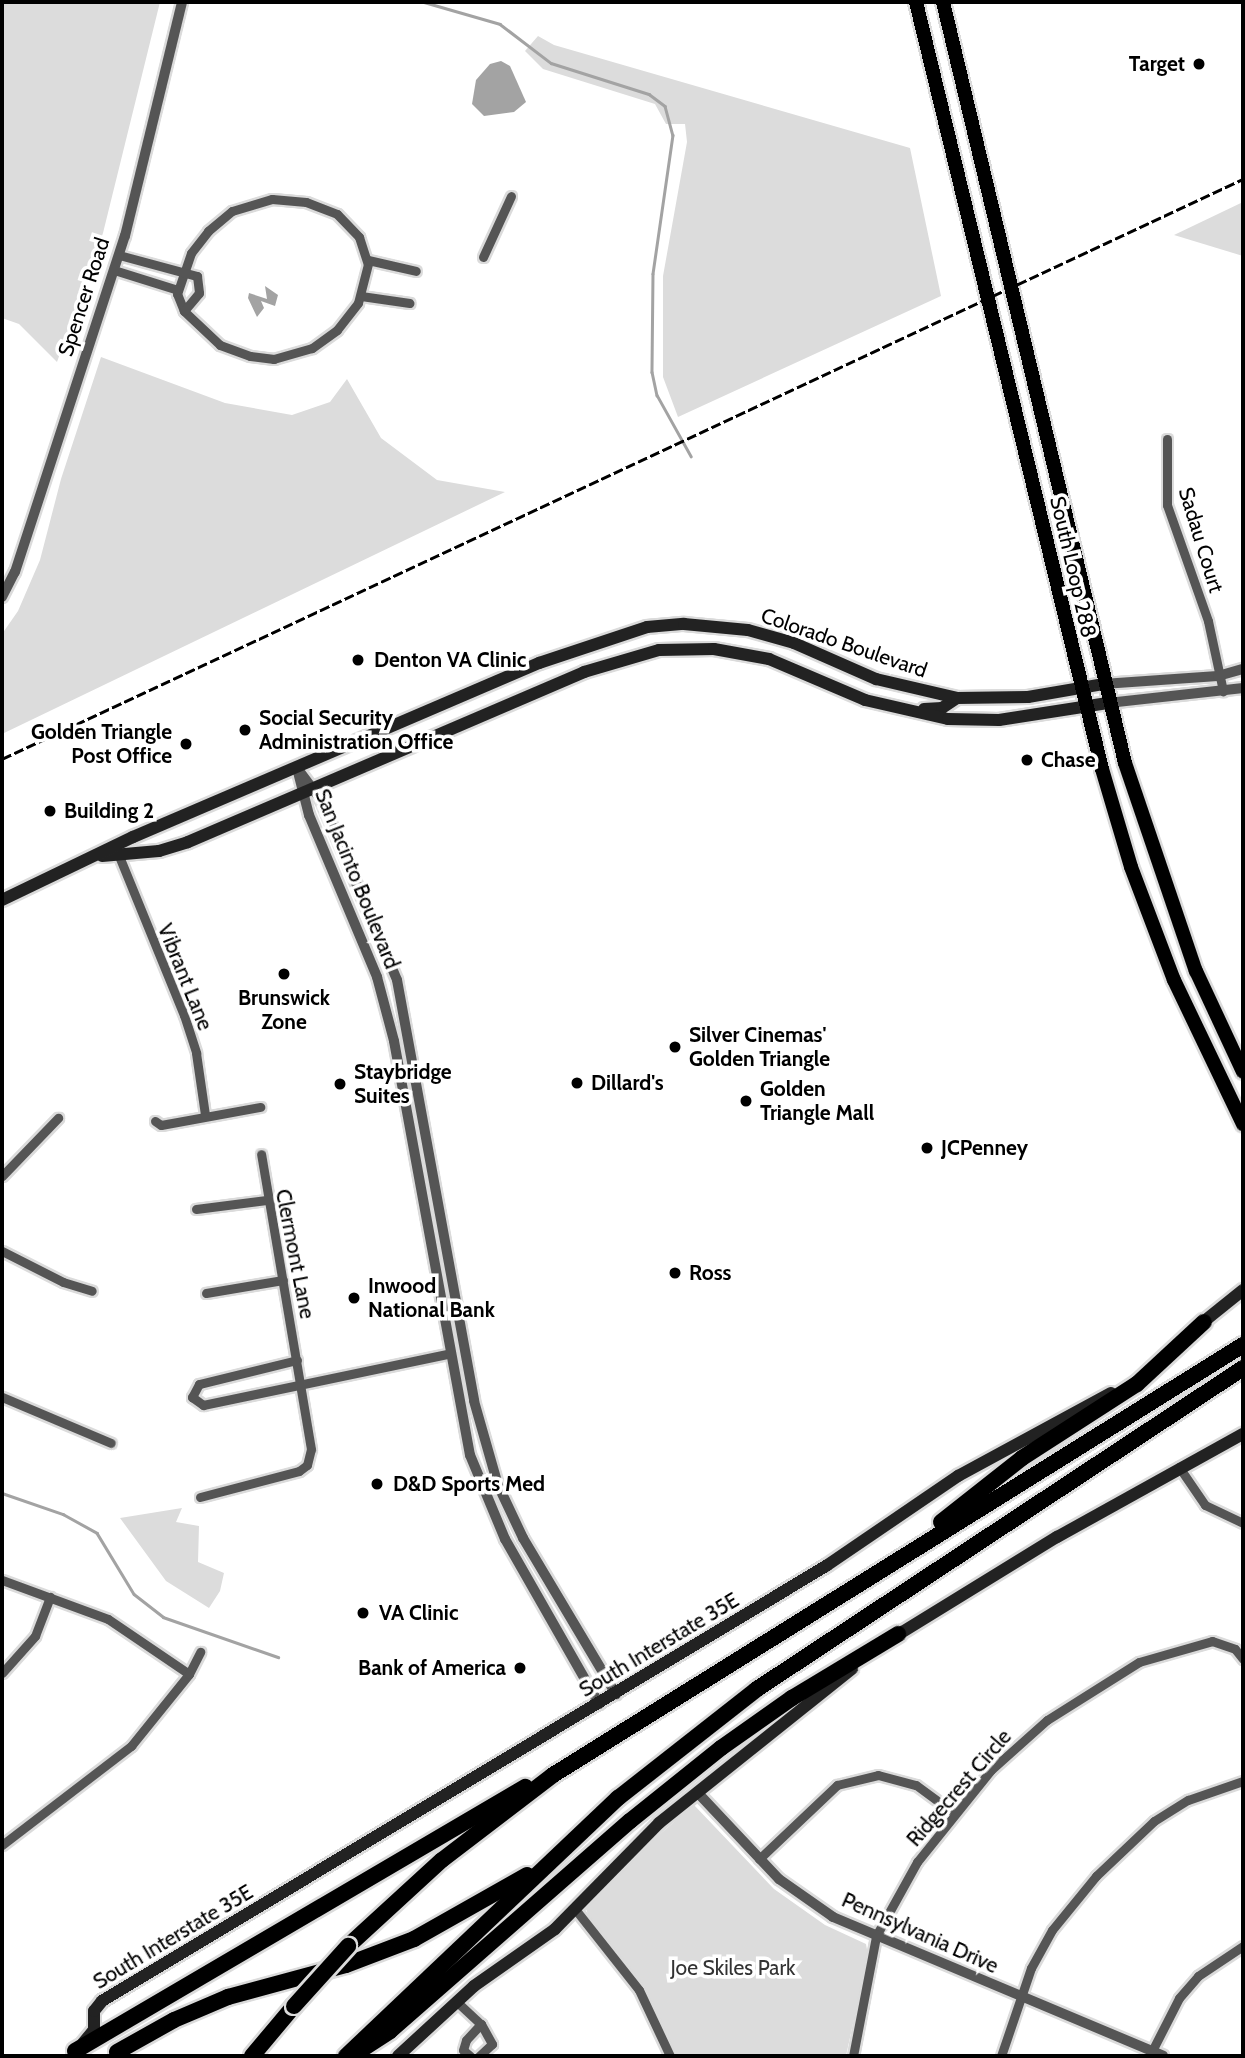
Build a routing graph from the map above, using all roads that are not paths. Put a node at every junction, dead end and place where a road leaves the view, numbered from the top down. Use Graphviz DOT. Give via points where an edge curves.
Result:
graph roads {
  1 [pos="182,2"];
  2 [pos="916,2"];
  3 [pos="943,2"];
  4 [pos="511,196"];
  5 [pos="119,255"];
  6 [pos="483,257"];
  7 [pos="368,260"];
  8 [pos="114,270"];
  9 [pos="416,271"];
  10 [pos="182,275"];
  11 [pos="178,290"];
  12 [pos="361,296"];
  13 [pos="409,303"];
  14 [pos="184,311"];
  15 [pos="1167,439"];
  16 [pos="2,597"];
  17 [pos="782,640"];
  18 [pos="774,661"];
  19 [pos="1243,669"];
  20 [pos="1218,676"];
  21 [pos="1103,684"];
  22 [pos="1080,688"];
  23 [pos="1243,688"];
  24 [pos="1223,691"];
  25 [pos="957,698"];
  26 [pos="865,700"];
  27 [pos="1108,703"];
  28 [pos="1085,708"];
  29 [pos="297,768"];
  30 [pos="314,786"];
  31 [pos="300,793"];
  32 [pos="98,856"];
  33 [pos="119,856"];
  34 [pos="359,888"];
  35 [pos="2,900"];
  36 [pos="346,901"];
  37 [pos="365,902"];
  38 [pos="1196,971"];
  39 [pos="1174,980"];
  40 [pos="1202,985"];
  41 [pos="1180,995"];
  42 [pos="1243,1072"];
  43 [pos="260,1107"];
  44 [pos="205,1115"];
  45 [pos="58,1118"];
  46 [pos="155,1121"];
  47 [pos="1243,1124"];
  48 [pos="427,1132"];
  49 [pos="410,1135"];
  50 [pos="261,1154"];
  51 [pos="2,1176"];
  52 [pos="266,1200"];
  53 [pos="196,1209"];
  54 [pos="2,1251"];
  55 [pos="283,1280"];
  56 [pos="1243,1290"];
  57 [pos="92,1291"];
  58 [pos="206,1293"];
  59 [pos="1203,1322"];
  60 [pos="463,1331"];
  61 [pos="448,1334"];
  62 [pos="466,1345"];
  63 [pos="1243,1345"];
  64 [pos="451,1353"];
  65 [pos="297,1360"];
  66 [pos="1243,1368"];
  67 [pos="300,1382"];
  68 [pos="2,1397"];
  69 [pos="1243,1434"];
  70 [pos="111,1443"];
  71 [pos="1179,1468"];
  72 [pos="498,1485"];
  73 [pos="483,1491"];
  74 [pos="200,1497"];
  75 [pos="1243,1523"];
  76 [pos="2,1580"];
  77 [pos="861,1583"];
  78 [pos="50,1597"];
  79 [pos="898,1634"];
  80 [pos="200,1652"];
  81 [pos="1243,1659"];
  82 [pos="2,1673"];
  83 [pos="189,1674"];
  84 [pos="616,1694"];
  85 [pos="599,1704"];
  86 [pos="553,1775"];
  87 [pos="1243,1781"];
  88 [pos="697,1792"];
  89 [pos="954,1813"];
  90 [pos="2,1845"];
  91 [pos="556,1854"];
  92 [pos="759,1859"];
  93 [pos="575,1909"];
  94 [pos="876,1936"];
  95 [pos="1243,1946"];
  96 [pos="1018,1996"];
  97 [pos="457,2002"];
  98 [pos="481,2024"];
  99 [pos="75,2052"];
  100 [pos="118,2054"];
  101 [pos="1157,2054"];
  102 [pos="252,2056"];
  103 [pos="349,2056"];
  104 [pos="398,2056"];
  105 [pos="470,2056"];
  106 [pos="479,2056"];
  107 [pos="670,2056"];
  108 [pos="853,2056"];
  109 [pos="1001,2056"];
  1 -- 5 [label="street, Spencer Road"];
  2 -- 22 [label="highway, South Loop 288"];
  3 -- 21 [label="highway, South Loop 288"];
  4 -- 6 [label="street"];
  5 -- 8 [label="street, Spencer Road"];
  5 -- 10 [label="street"];
  7 -- 9 [label="street"];
  7 -- 10 [label="street" via="359,237 337,214 306,202 272,199 244,205 217,222 197,243"];
  7 -- 12 [label="street"];
  8 -- 11 [label="street"];
  8 -- 16 [label="street, Spencer Road" via="15,572"];
  10 -- 11 [label="street"];
  10 -- 14 [label="street" via="197,276 202,286 193,305"];
  11 -- 14 [label="street"];
  12 -- 13 [label="street"];
  12 -- 14 [label="street" via="328,338 302,352 274,359 228,350"];
  15 -- 20 [label="street, Sadau Court" via="1167,505 1208,621"];
  17 -- 18 [label="main road"];
  17 -- 25 [label="main road, Colorado Boulevard" via="876,679"];
  17 -- 29 [label="main road, Colorado Boulevard" via="706,625 647,627 539,663"];
  18 -- 26 [label="main road, Colorado Boulevard"];
  18 -- 30 [label="main road, Colorado Boulevard" via="715,649 671,648 629,656"];
  19 -- 20 [label="street, Colorado Boulevard"];
  20 -- 21 [label="street, Colorado Boulevard"];
  20 -- 24 [label="street, Sadau Court"];
  21 -- 22 [label="main road, Colorado Boulevard"];
  21 -- 27 [label="highway, South Loop 288"];
  22 -- 25 [label="main road, Colorado Boulevard" via="1028,698"];
  22 -- 28 [label="highway, South Loop 288"];
  23 -- 24 [label="street, Colorado Boulevard"];
  24 -- 27 [label="street, Colorado Boulevard"];
  25 -- 26 [label="main road" via="934,710"];
  26 -- 28 [label="main road, Colorado Boulevard" via="975,721"];
  27 -- 28 [label="main road, Colorado Boulevard"];
  27 -- 38 [label="highway, South Loop 288" via="1151,851"];
  28 -- 39 [label="highway, South Loop 288" via="1131,867"];
  29 -- 30 [label="street, San Jacinto Boulevard"];
  29 -- 31 [label="street, San Jacinto Boulevard"];
  29 -- 32 [label="main road, Colorado Boulevard" via="132,837"];
  30 -- 31 [label="main road, Colorado Boulevard"];
  30 -- 34 [label="street, San Jacinto Boulevard"];
  31 -- 33 [label="main road, Colorado Boulevard" via="188,842"];
  31 -- 36 [label="street, San Jacinto Boulevard"];
  32 -- 33 [label="main road, Colorado Boulevard"];
  32 -- 35 [label="main road, Colorado Boulevard"];
  33 -- 44 [label="street, Vibrant Lane" via="184,1015 196,1053"];
  34 -- 36 [label="street"];
  34 -- 37 [label="street, San Jacinto Boulevard"];
  36 -- 37 [label="street"];
  36 -- 49 [label="street, San Jacinto Boulevard" via="377,977"];
  37 -- 48 [label="street, San Jacinto Boulevard" via="397,980"];
  38 -- 39 [label="highway"];
  38 -- 40 [label="highway, South Loop 288"];
  39 -- 41 [label="highway, South Loop 288"];
  40 -- 41 [label="highway"];
  40 -- 42 [label="highway, South Loop 288"];
  41 -- 47 [label="highway, South Loop 288"];
  43 -- 44 [label="street"];
  44 -- 46 [label="street" via="161,1125"];
  45 -- 51 [label="street"];
  48 -- 49 [label="street"];
  48 -- 60 [label="street, San Jacinto Boulevard"];
  49 -- 61 [label="street, San Jacinto Boulevard"];
  50 -- 52 [label="street, Clermont Lane"];
  52 -- 53 [label="street"];
  52 -- 55 [label="street, Clermont Lane"];
  54 -- 57 [label="street"];
  55 -- 58 [label="street"];
  55 -- 65 [label="street, Clermont Lane"];
  56 -- 59 [label="main road, South Interstate 35E"];
  59 -- 77 [label="highway" via="1137,1384 1022,1458"];
  59 -- 84 [label="main road, South Interstate 35E" via="1116,1390 930,1493 826,1566"];
  60 -- 61 [label="street"];
  60 -- 62 [label="street, San Jacinto Boulevard"];
  61 -- 64 [label="street, San Jacinto Boulevard"];
  62 -- 64 [label="street"];
  62 -- 72 [label="street, San Jacinto Boulevard" via="474,1401"];
  63 -- 77 [label="highway"];
  64 -- 67 [label="street"];
  64 -- 73 [label="street, San Jacinto Boulevard" via="458,1405"];
  65 -- 67 [label="street, Clermont Lane"];
  65 -- 67 [label="street" via="199,1384 192,1397 203,1405"];
  66 -- 91 [label="highway" via="757,1689 618,1798"];
  67 -- 74 [label="street, Clermont Lane" via="311,1448 307,1465"];
  68 -- 70 [label="street"];
  69 -- 71 [label="main road"];
  71 -- 75 [label="street" via="1205,1505"];
  71 -- 79 [label="main road"];
  72 -- 73 [label="street"];
  72 -- 84 [label="street, San Jacinto Boulevard" via="523,1538"];
  73 -- 85 [label="street, San Jacinto Boulevard" via="505,1539"];
  76 -- 78 [label="street"];
  77 -- 86 [label="highway"];
  78 -- 82 [label="street" via="35,1636"];
  78 -- 83 [label="street" via="108,1619"];
  79 -- 88 [label="main road"];
  79 -- 103 [label="highway" via="792,1698 721,1748 630,1821 390,2031"];
  80 -- 83 [label="street"];
  81 -- 89 [label="street, Ridgecrest Circle" via="1235,1649 1212,1641 1179,1648 1116,1673 1023,1739"];
  83 -- 90 [label="street" via="131,1746"];
  84 -- 85 [label="main road, South Interstate 35E"];
  85 -- 99 [label="main road, South Interstate 35E" via="102,2001 94,2011 91,2035"];
  86 -- 99 [label="highway" via="501,1798"];
  86 -- 102 [label="highway, bridge" via="442,1860 348,1946"];
  87 -- 96 [label="street" via="1188,1800 1126,1845 1063,1914"];
  88 -- 92 [label="street, Pennsylvania Drive"];
  88 -- 93 [label="main road" via="619,1859"];
  89 -- 92 [label="street" via="916,1784 878,1775 837,1785"];
  89 -- 94 [label="street, Ridgecrest Circle" via="917,1862"];
  91 -- 100 [label="highway" via="496,1896 414,1939 346,1965 228,1997 174,2020"];
  91 -- 103 [label="highway"];
  92 -- 94 [label="street, Pennsylvania Drive" via="809,1902"];
  93 -- 97 [label="main road" via="549,1935"];
  93 -- 107 [label="street" via="639,1990"];
  94 -- 96 [label="street, Pennsylvania Drive"];
  94 -- 108 [label="street, Ridgecrest Circle"];
  95 -- 101 [label="street" via="1198,1976 1179,1998"];
  96 -- 101 [label="street, Pennsylvania Drive"];
  96 -- 109 [label="street"];
  97 -- 98 [label="street"];
  97 -- 104 [label="main road"];
  98 -- 105 [label="street" via="466,2040 463,2050"];
  98 -- 106 [label="street" via="492,2044"];
}
